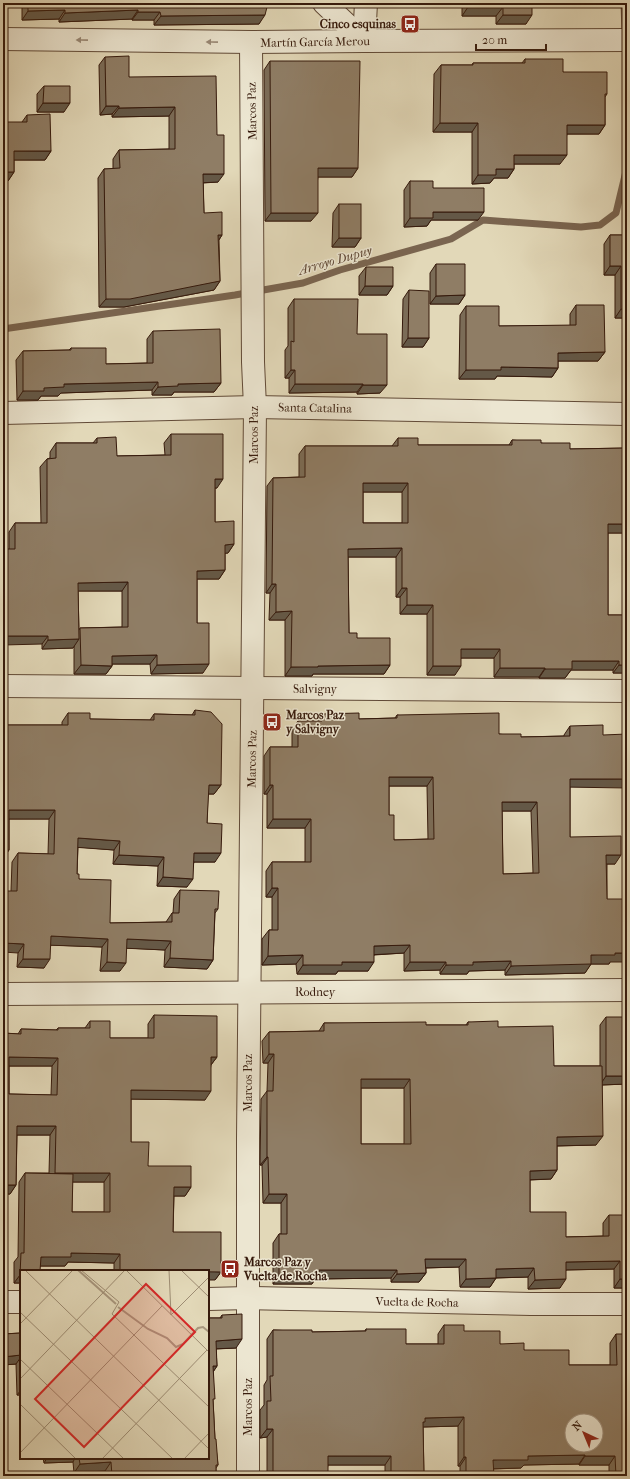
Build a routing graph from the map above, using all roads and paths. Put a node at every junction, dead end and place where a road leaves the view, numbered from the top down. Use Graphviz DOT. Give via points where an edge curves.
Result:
graph roads {
  1 [pos="324,3"];
  2 [pos="366,3"];
  3 [pos="3,39"];
  4 [pos="627,40"];
  5 [pos="364,41"];
  6 [pos="251,42"];
  7 [pos="255,407"];
  8 [pos="3,413"];
  9 [pos="627,414"];
  10 [pos="3,686"];
  11 [pos="253,689"];
  12 [pos="627,691"];
  13 [pos="627,990"];
  14 [pos="249,993"];
  15 [pos="3,994"];
  16 [pos="248,1298"];
  17 [pos="209,1299"];
  18 [pos="3,1302"];
  19 [pos="20,1302"];
  20 [pos="627,1304"];
  21 [pos="248,1476"];
  1 -- 5 [label="street"];
  2 -- 5 [label="street"];
  6 -- 3 [label="street, Martín García Merou, one-way"];
  4 -- 5 [label="street, Martín García Merou"];
  5 -- 6 [label="street, Martín García Merou"];
  6 -- 7 [label="street, Marcos Paz"];
  7 -- 8 [label="street, Santa Catalina"];
  7 -- 9 [label="street, Santa Catalina"];
  7 -- 11 [label="street, Marcos Paz"];
  10 -- 11 [label="street, Salvigny"];
  11 -- 12 [label="street, Salvigny"];
  11 -- 14 [label="street, Marcos Paz"];
  13 -- 14 [label="street, Rodney"];
  14 -- 15 [label="street, Rodney"];
  14 -- 16 [label="street, Marcos Paz"];
  16 -- 17 [label="street, Vuelta de Rocha"];
  16 -- 20 [label="street, Vuelta de Rocha"];
  16 -- 21 [label="street, Marcos Paz"];
  18 -- 19 [label="street"];
}
